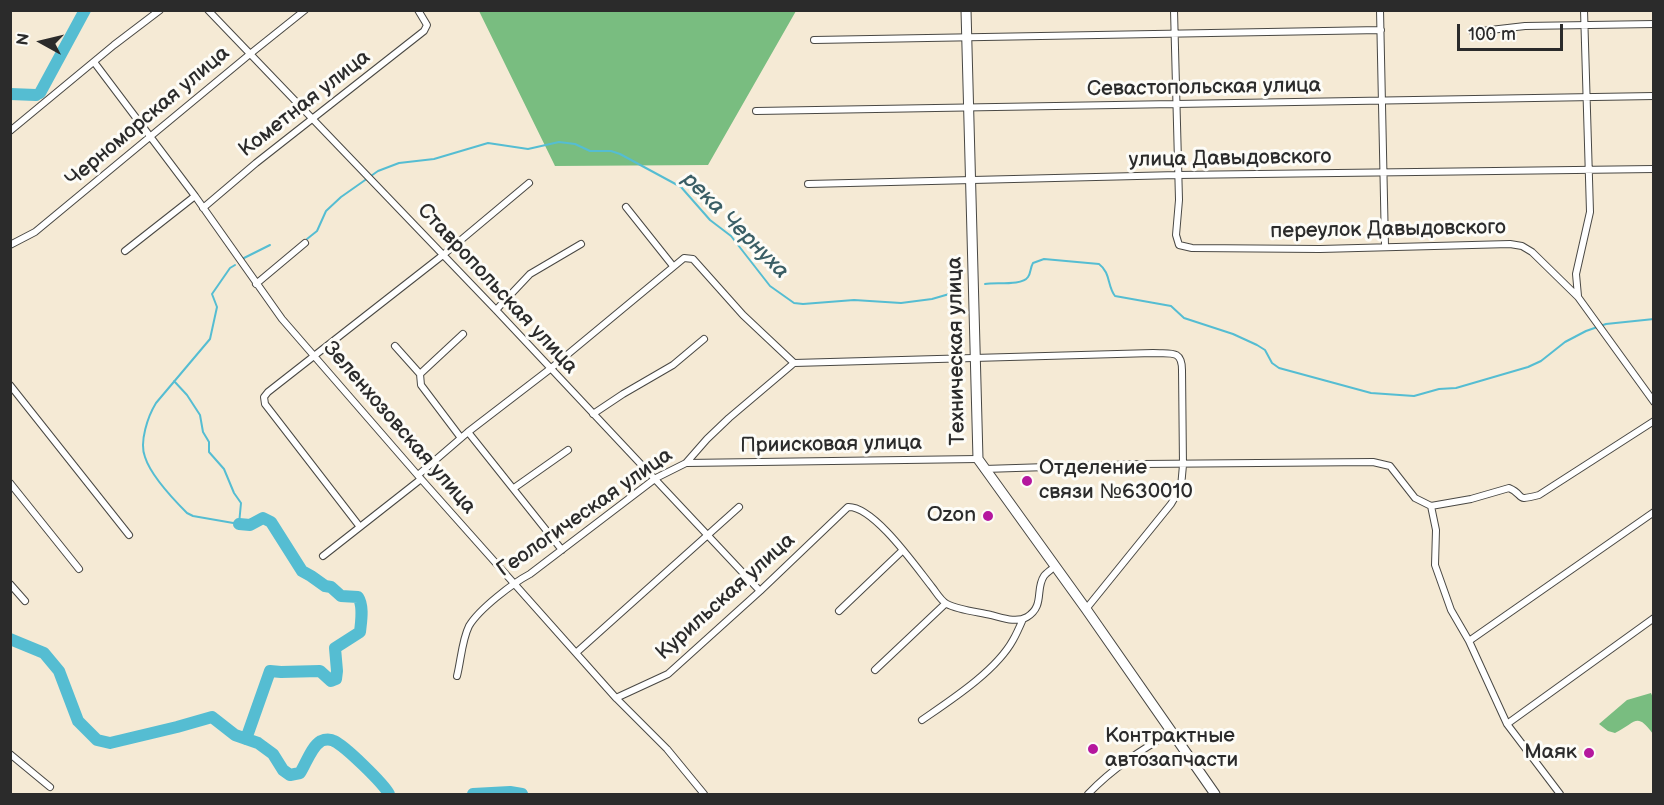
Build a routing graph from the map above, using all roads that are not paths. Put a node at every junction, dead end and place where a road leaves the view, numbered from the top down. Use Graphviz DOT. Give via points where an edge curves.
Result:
graph roads {
  1 [pos="160,10"];
  2 [pos="208,10"];
  3 [pos="305,10"];
  4 [pos="418,10"];
  5 [pos="966,10"];
  6 [pos="1174,10"];
  7 [pos="1380,10"];
  8 [pos="1584,10"];
  9 [pos="1653,24"];
  10 [pos="1585,26"];
  11 [pos="1381,30"];
  12 [pos="1473,32"];
  13 [pos="1174,33"];
  14 [pos="966,38"];
  15 [pos="814,40"];
  16 [pos="250,54"];
  17 [pos="94,62"];
  18 [pos="1653,96"];
  19 [pos="1586,98"];
  20 [pos="1383,100"];
  21 [pos="1176,105"];
  22 [pos="967,109"];
  23 [pos="756,111"];
  24 [pos="313,118"];
  25 [pos="10,131"];
  26 [pos="151,136"];
  27 [pos="1653,169"];
  28 [pos="1589,171"];
  29 [pos="1385,173"];
  30 [pos="1178,175"];
  31 [pos="970,181"];
  32 [pos="529,183"];
  33 [pos="808,184"];
  34 [pos="195,196"];
  35 [pos="626,207"];
  36 [pos="202,208"];
  37 [pos="305,243"];
  38 [pos="10,244"];
  39 [pos="581,244"];
  40 [pos="1385,246"];
  41 [pos="125,251"];
  42 [pos="443,255"];
  43 [pos="673,266"];
  44 [pos="256,284"];
  45 [pos="1578,297"];
  46 [pos="496,310"];
  47 [pos="463,334"];
  48 [pos="704,339"];
  49 [pos="395,346"];
  50 [pos="315,356"];
  51 [pos="976,358"];
  52 [pos="794,363"];
  53 [pos="550,369"];
  54 [pos="420,374"];
  55 [pos="10,385"];
  56 [pos="1653,402"];
  57 [pos="593,414"];
  58 [pos="1653,422"];
  59 [pos="468,432"];
  60 [pos="461,438"];
  61 [pos="568,450"];
  62 [pos="978,459"];
  63 [pos="686,463"];
  64 [pos="1183,465"];
  65 [pos="984,469"];
  66 [pos="420,477"];
  67 [pos="656,478"];
  68 [pos="10,483"];
  69 [pos="514,488"];
  70 [pos="1431,506"];
  71 [pos="739,507"];
  72 [pos="1653,512"];
  73 [pos="360,527"];
  74 [pos="708,534"];
  75 [pos="129,535"];
  76 [pos="562,550"];
  77 [pos="903,550"];
  78 [pos="323,556"];
  79 [pos="1054,567"];
  80 [pos="79,569"];
  81 [pos="514,582"];
  82 [pos="10,584"];
  83 [pos="760,591"];
  84 [pos="25,601"];
  85 [pos="945,604"];
  86 [pos="1086,609"];
  87 [pos="839,611"];
  88 [pos="1653,618"];
  89 [pos="1023,619"];
  90 [pos="1469,641"];
  91 [pos="577,652"];
  92 [pos="875,670"];
  93 [pos="457,676"];
  94 [pos="616,698"];
  95 [pos="922,720"];
  96 [pos="1507,724"];
  97 [pos="1172,732"];
  98 [pos="10,754"];
  99 [pos="50,787"];
  100 [pos="704,795"];
  101 [pos="1088,795"];
  102 [pos="1215,795"];
  103 [pos="1560,795"];
  1 -- 17 [label="street"];
  2 -- 16 [label="street, Ставропольская улица"];
  3 -- 16 [label="street, Черноморская улица"];
  4 -- 24 [label="street, Кометная улица" via="427,25 424,31"];
  5 -- 14 [label="street, Техническая улица"];
  6 -- 13 [label="street"];
  7 -- 11 [label="street"];
  8 -- 10 [label="street"];
  9 -- 10 [label="street"];
  10 -- 12 [label="street" via="1525,26"];
  10 -- 19 [label="street"];
  11 -- 13 [label="street"];
  11 -- 20 [label="street"];
  13 -- 14 [label="street"];
  13 -- 21 [label="street"];
  14 -- 15 [label="street"];
  14 -- 22 [label="street, Техническая улица"];
  16 -- 24 [label="street, Ставропольская улица"];
  16 -- 26 [label="street, Черноморская улица"];
  17 -- 25 [label="street"];
  17 -- 26 [label="street, Зеленхозовская улица"];
  18 -- 19 [label="street, Севастопольская улица"];
  19 -- 20 [label="street, Севастопольская улица"];
  19 -- 28 [label="street"];
  20 -- 21 [label="street, Севастопольская улица"];
  20 -- 29 [label="street"];
  21 -- 22 [label="street, Севастопольская улица"];
  21 -- 30 [label="street"];
  22 -- 23 [label="street, Севастопольская улица"];
  22 -- 31 [label="street, Техническая улица"];
  24 -- 36 [label="street, Кометная улица"];
  24 -- 42 [label="street, Ставропольская улица"];
  26 -- 34 [label="street, Зеленхозовская улица"];
  26 -- 38 [label="street, Черноморская улица" via="35,232"];
  27 -- 28 [label="street, улица Давыдовского"];
  28 -- 29 [label="street, улица Давыдовского"];
  28 -- 45 [label="street" via="1590,212 1576,274"];
  29 -- 30 [label="street, улица Давыдовского"];
  29 -- 40 [label="street"];
  30 -- 31 [label="street, улица Давыдовского"];
  30 -- 40 [label="street, переулок Давыдовского" via="1179,245 1320,249"];
  31 -- 33 [label="street, улица Давыдовского"];
  31 -- 51 [label="street, Техническая улица"];
  32 -- 42 [label="street"];
  34 -- 36 [label="street, Зеленхозовская улица"];
  34 -- 41 [label="street"];
  35 -- 43 [label="street"];
  36 -- 44 [label="street, Зеленхозовская улица"];
  37 -- 44 [label="street"];
  39 -- 46 [label="street" via="530,274"];
  40 -- 45 [label="street, переулок Давыдовского" via="1522,246"];
  42 -- 46 [label="street, Ставропольская улица"];
  42 -- 50 [label="street"];
  43 -- 52 [label="street" via="684,258 693,259 743,315"];
  43 -- 53 [label="street"];
  44 -- 50 [label="street, Зеленхозовская улица"];
  45 -- 56 [label="street, переулок Давыдовского"];
  46 -- 53 [label="street, Ставропольская улица"];
  47 -- 54 [label="street"];
  48 -- 57 [label="street" via="673,365"];
  49 -- 54 [label="street"];
  50 -- 66 [label="street, Зеленхозовская улица"];
  50 -- 73 [label="street" via="268,392 265,404"];
  51 -- 52 [label="street"];
  51 -- 62 [label="street, Техническая улица"];
  51 -- 64 [label="street" via="1153,353 1179,356"];
  52 -- 63 [label="street, Геологическая улица" via="729,418"];
  53 -- 57 [label="street, Ставропольская улица"];
  53 -- 59 [label="street"];
  54 -- 60 [label="street" via="421,385"];
  55 -- 75 [label="street"];
  57 -- 67 [label="street, Ставропольская улица"];
  58 -- 70 [label="street" via="1539,495 1520,498 1509,488"];
  59 -- 60 [label="street"];
  59 -- 69 [label="street"];
  60 -- 66 [label="street"];
  61 -- 69 [label="street"];
  62 -- 63 [label="street, Приисковая улица"];
  62 -- 65 [label="street, Техническая улица"];
  63 -- 67 [label="street, Геологическая улица"];
  64 -- 65 [label="street"];
  64 -- 70 [label="street" via="1373,462 1390,466 1415,498"];
  64 -- 86 [label="street" via="1177,496"];
  65 -- 79 [label="street, Техническая улица"];
  66 -- 73 [label="street"];
  66 -- 81 [label="street, Зеленхозовская улица"];
  67 -- 74 [label="street, Ставропольская улица"];
  67 -- 76 [label="street, Геологическая улица"];
  68 -- 80 [label="street"];
  69 -- 76 [label="street"];
  70 -- 90 [label="street" via="1436,530 1435,565 1451,610"];
  71 -- 74 [label="street"];
  72 -- 90 [label="street"];
  73 -- 78 [label="street"];
  74 -- 83 [label="street, Ставропольская улица"];
  74 -- 91 [label="street"];
  76 -- 81 [label="street, Геологическая улица"];
  77 -- 83 [label="street, Курильская улица" via="862,510 848,507"];
  77 -- 85 [label="street"];
  77 -- 87 [label="street"];
  79 -- 86 [label="street, Техническая улица"];
  79 -- 89 [label="street" via="1043,577 1035,608"];
  81 -- 91 [label="street, Зеленхозовская улица"];
  81 -- 93 [label="street, Геологическая улица" via="468,627"];
  82 -- 84 [label="street"];
  83 -- 94 [label="street, Курильская улица" via="668,674"];
  85 -- 89 [label="street" via="1006,619"];
  85 -- 92 [label="street"];
  86 -- 97 [label="street, Техническая улица"];
  88 -- 96 [label="street"];
  89 -- 95 [label="street" via="998,659 960,695"];
  90 -- 96 [label="street"];
  91 -- 94 [label="street, Зеленхозовская улица"];
  94 -- 100 [label="street, Зеленхозовская улица" via="667,749"];
  96 -- 103 [label="street"];
  97 -- 101 [label="street" via="1104,777"];
  97 -- 102 [label="street, Техническая улица"];
  98 -- 99 [label="street"];
}
